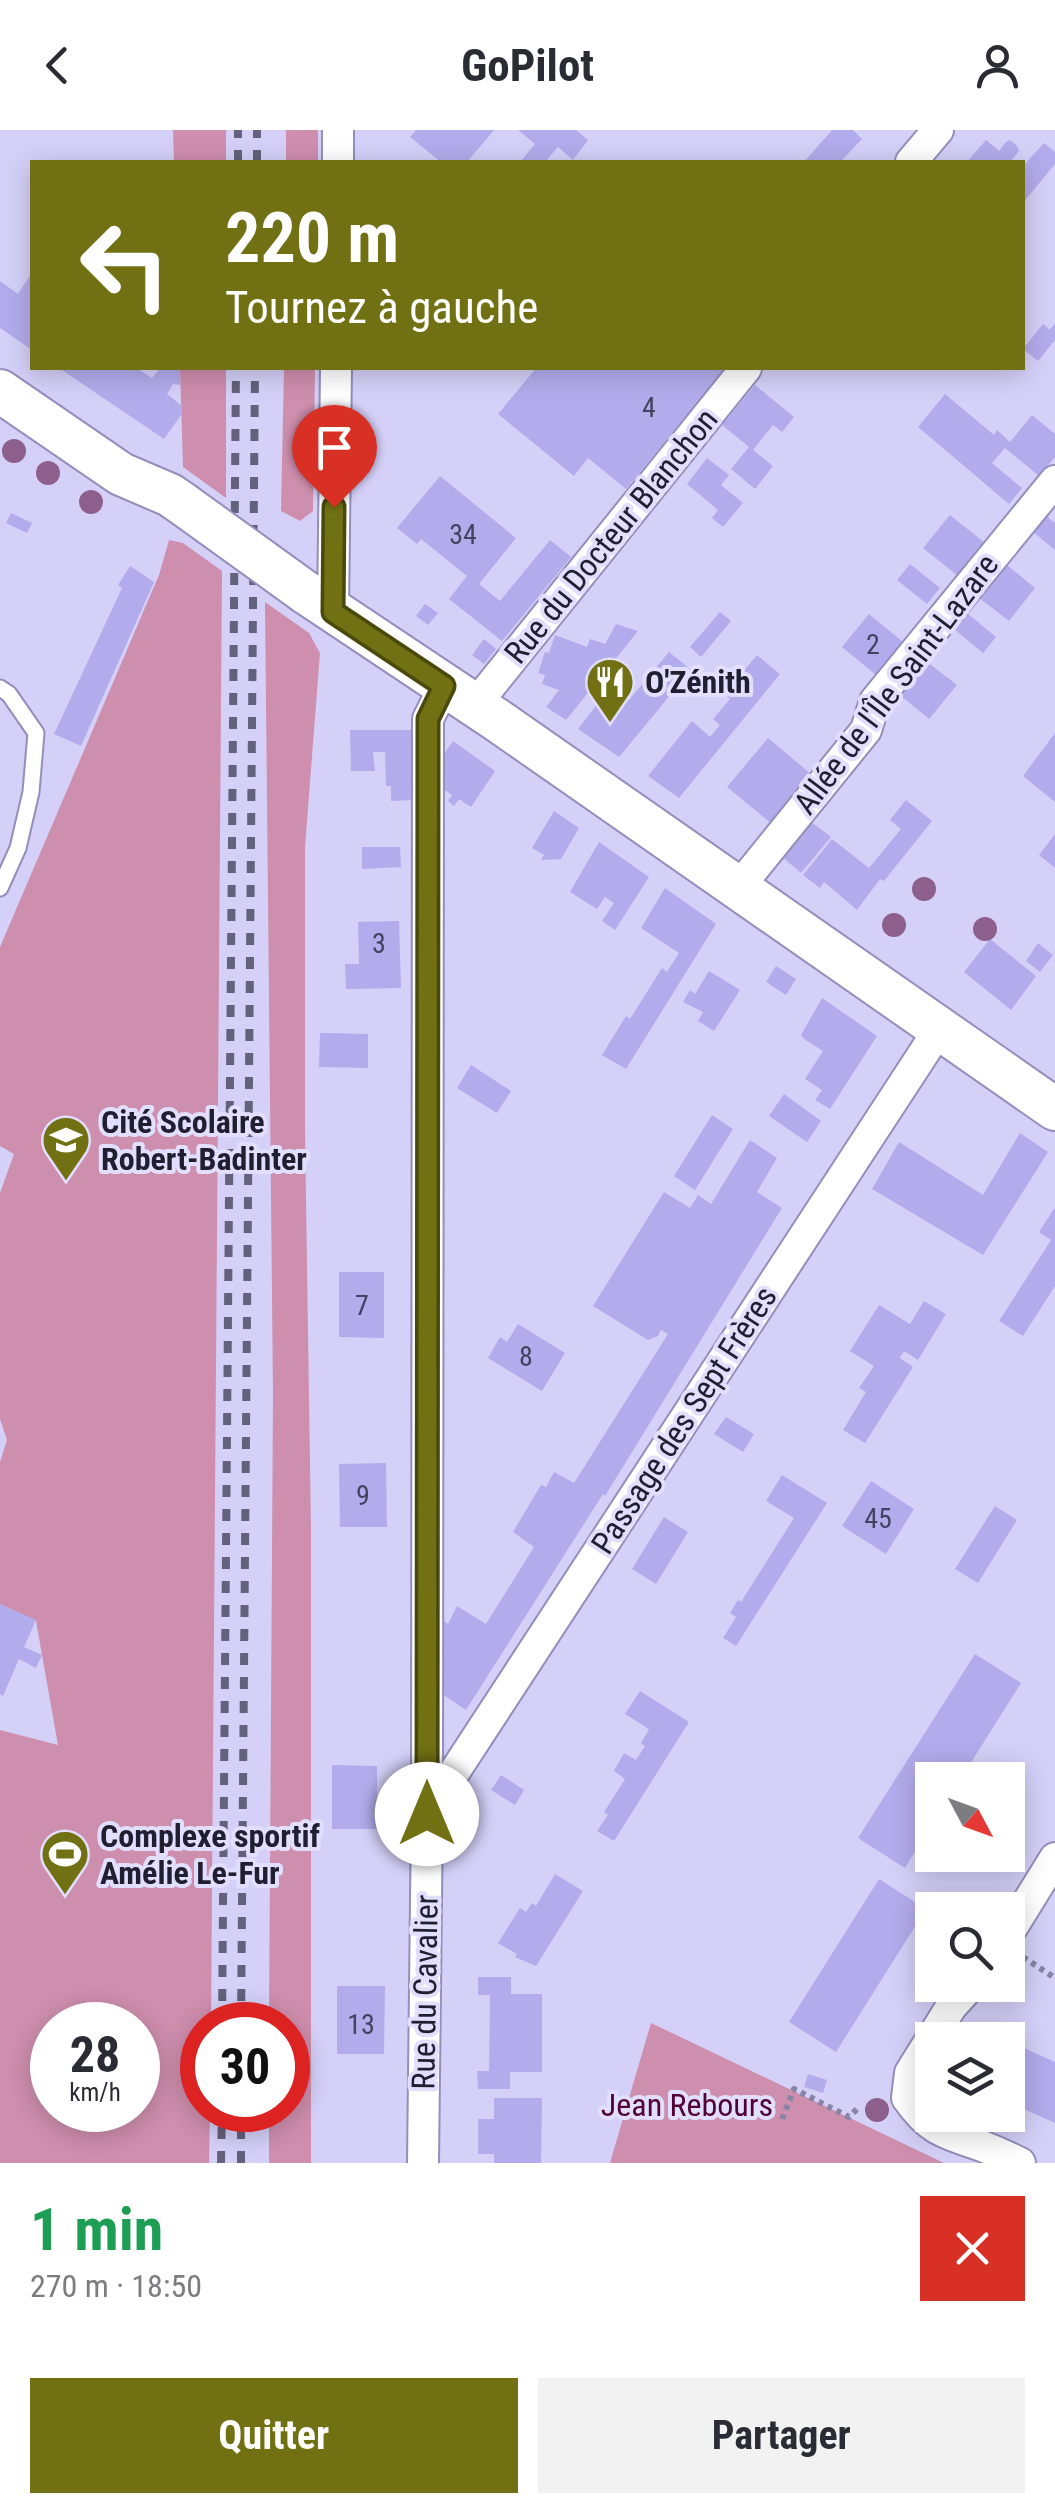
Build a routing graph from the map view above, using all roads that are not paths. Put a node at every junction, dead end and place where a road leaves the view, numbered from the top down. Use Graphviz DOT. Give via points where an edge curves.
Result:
graph roads {
  1 [pos="338,130"];
  2 [pos="938,130"];
  3 [pos="338,160"];
  4 [pos="914,160"];
  5 [pos="336,370"];
  6 [pos="744,370"];
  7 [pos="0,392"];
  8 [pos="1055,480"];
  9 [pos="319,602"];
  10 [pos="0,688"];
  11 [pos="460,695"];
  12 [pos="0,888"];
  13 [pos="738,888"];
  14 [pos="939,1026"];
  15 [pos="1055,1109"];
  16 [pos="427,1814"];
  17 [pos="1055,1858"];
  18 [pos="1025,1915"];
  19 [pos="956,2002"];
  20 [pos="423,2163"];
  21 [pos="1020,2163"];
  1 -- 3 [label="street"];
  2 -- 4 [label="street"];
  5 -- 9 [label="street"];
  6 -- 11 [label="street, Rue du Docteur Blanchon"];
  7 -- 9 [label="main road, bridge" via="121,474 170,495"];
  8 -- 13 [label="street, Allée de l'Île Saint-Lazare" via="875,701 866,730"];
  9 -- 11 [label="main road"];
  10 -- 12 [label="lane" via="36,733 18,848"];
  11 -- 13 [label="main road"];
  11 -- 16 [label="street, Rue du Cavalier" via="428,719"];
  13 -- 14 [label="main road"];
  14 -- 15 [label="main road"];
  14 -- 16 [label="street, Passage des Sept Frères"];
  16 -- 20 [label="street, Rue du Cavalier"];
  17 -- 18 [label="street"];
  19 -- 21 [label="street" via="910,2073 907,2098 940,2132"];
}
